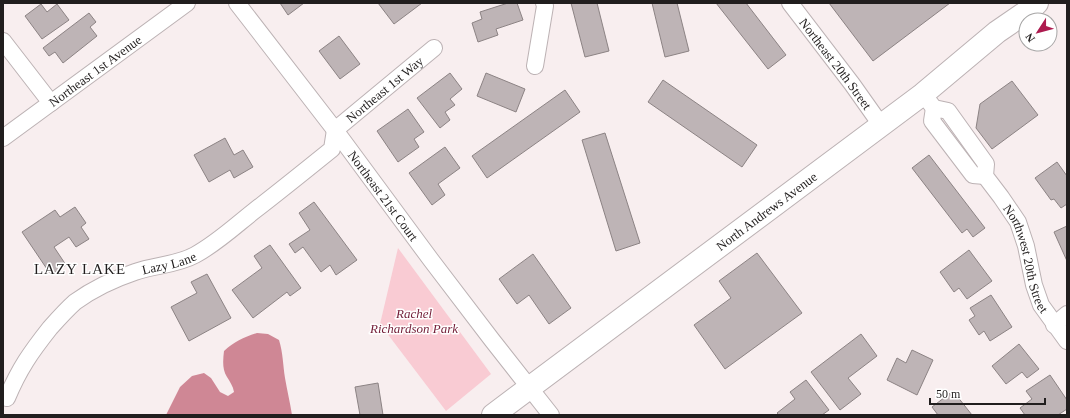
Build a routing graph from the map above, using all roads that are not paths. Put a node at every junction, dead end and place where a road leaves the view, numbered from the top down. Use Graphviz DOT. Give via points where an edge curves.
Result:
graph roads {
  1 [pos="187,3"];
  2 [pos="238,3"];
  3 [pos="544,3"];
  4 [pos="790,3"];
  5 [pos="1037,3"];
  6 [pos="3,41"];
  7 [pos="434,48"];
  8 [pos="535,66"];
  9 [pos="928,101"];
  10 [pos="51,103"];
  11 [pos="881,125"];
  12 [pos="335,130"];
  13 [pos="3,138"];
  14 [pos="1067,314"];
  15 [pos="1054,324"];
  16 [pos="1067,341"];
  17 [pos="530,388"];
  18 [pos="8,398"];
  19 [pos="493,415"];
  20 [pos="551,415"];
  1 -- 10 [label="street, Northeast 1st Avenue"];
  2 -- 12 [label="street, Northeast 21st Court"];
  3 -- 8 [label="street"];
  4 -- 11 [label="street, Northeast 20th Street"];
  5 -- 9 [label="main road, North Andrews Avenue" via="997,32"];
  6 -- 10 [label="street"];
  7 -- 12 [label="street, Northeast 1st Way"];
  9 -- 11 [label="main road, North Andrews Avenue"];
  9 -- 15 [label="street, Northwest 20th Street" via="932,121 973,175 985,176 1018,222 1041,305"];
  10 -- 13 [label="street, Northeast 1st Avenue"];
  11 -- 17 [label="main road, North Andrews Avenue"];
  12 -- 17 [label="street, Northeast 21st Court"];
  12 -- 18 [label="street, Lazy Lane" via="332,149 205,249 180,262 147,268 123,276 97,288 74,303 31,352"];
  14 -- 15 [label="street"];
  15 -- 16 [label="street, Northwest 20th Street"];
  17 -- 19 [label="main road, North Andrews Avenue"];
  17 -- 20 [label="street, Northeast 21st Court"];
}
